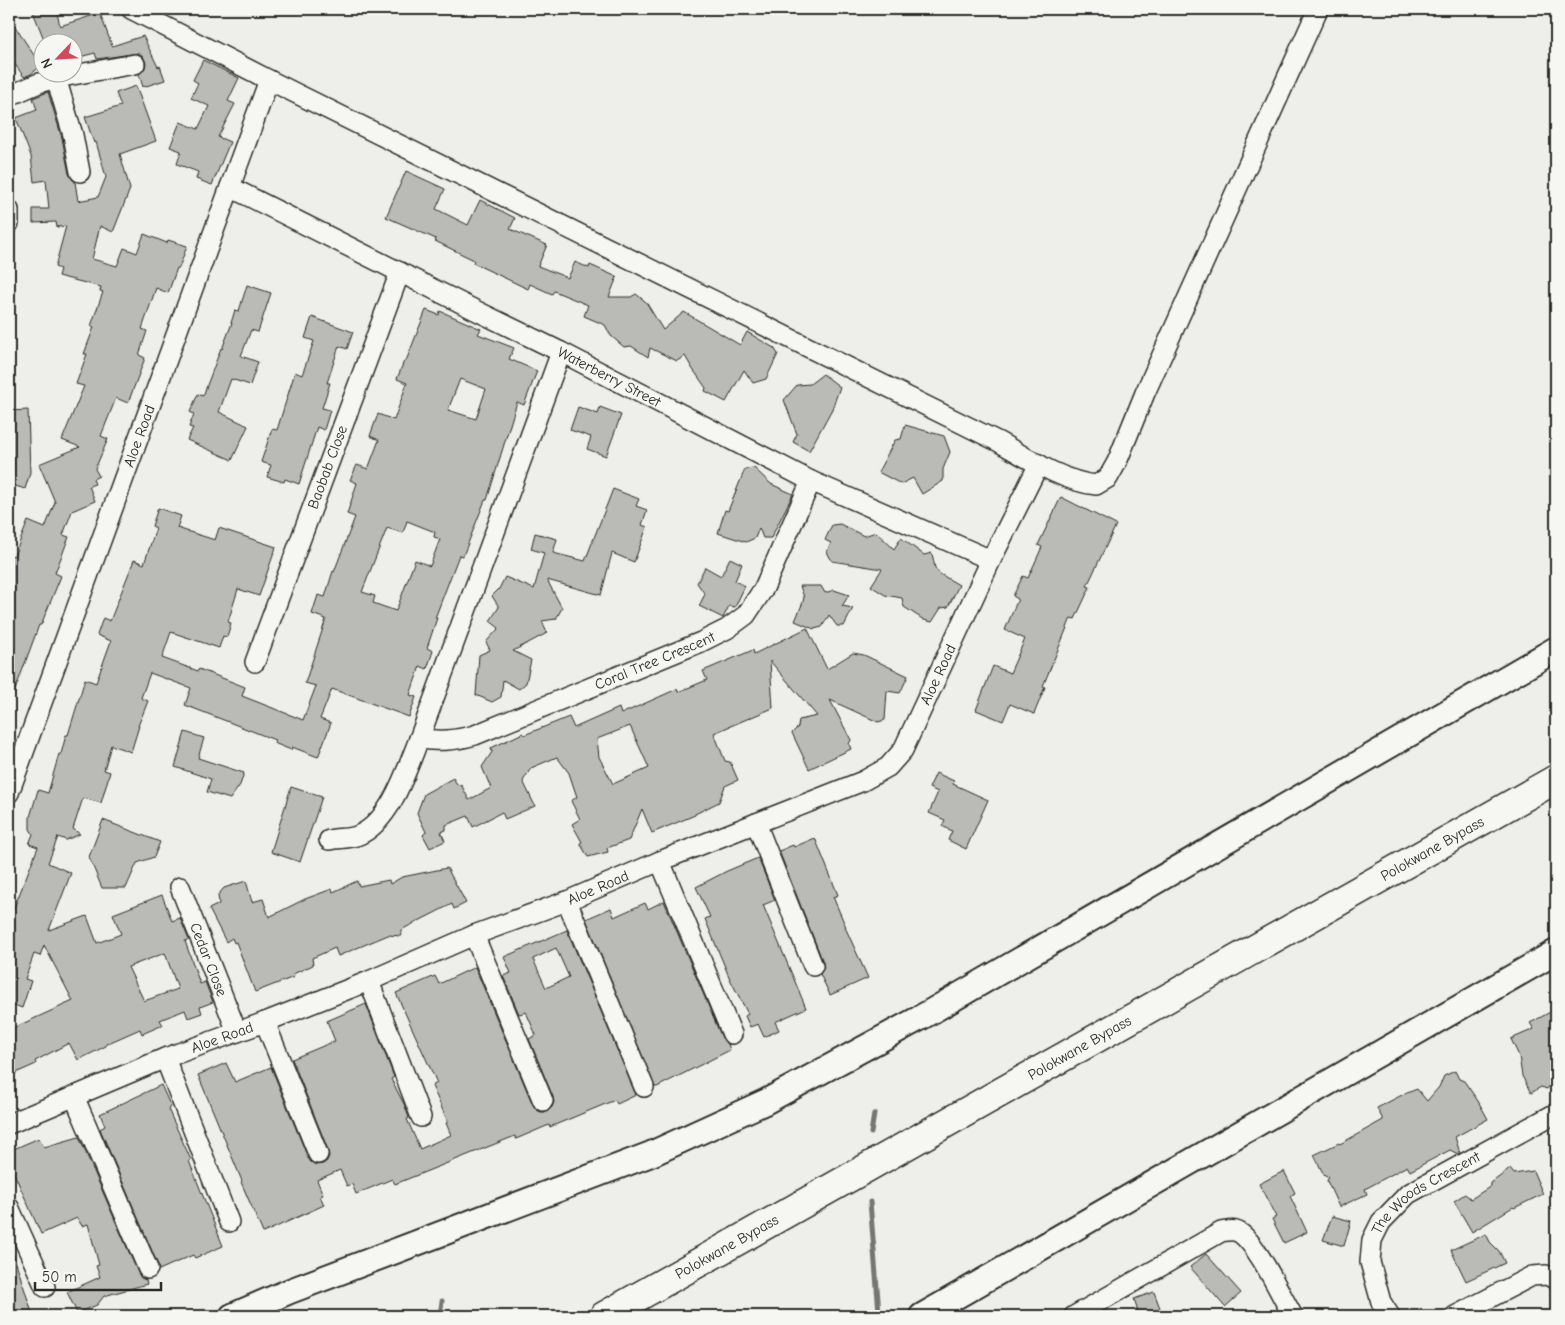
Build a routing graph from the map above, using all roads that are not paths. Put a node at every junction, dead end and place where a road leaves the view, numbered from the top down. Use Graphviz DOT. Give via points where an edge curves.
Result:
graph roads {
  1 [pos="131,9"];
  2 [pos="1318,9"];
  3 [pos="135,64"];
  4 [pos="82,73"];
  5 [pos="269,80"];
  6 [pos="42,82"];
  7 [pos="57,82"];
  8 [pos="9,96"];
  9 [pos="80,172"];
  10 [pos="230,187"];
  11 [pos="9,210"];
  12 [pos="9,223"];
  13 [pos="400,272"];
  14 [pos="561,352"];
  15 [pos="1039,464"];
  16 [pos="811,481"];
  17 [pos="990,560"];
  18 [pos="1556,648"];
  19 [pos="255,662"];
  20 [pos="420,739"];
  21 [pos="1556,779"];
  22 [pos="9,793"];
  23 [pos="756,823"];
  24 [pos="328,840"];
  25 [pos="660,861"];
  26 [pos="180,886"];
  27 [pos="567,901"];
  28 [pos="474,935"];
  29 [pos="1556,952"];
  30 [pos="813,966"];
  31 [pos="369,981"];
  32 [pos="265,1022"];
  33 [pos="237,1032"];
  34 [pos="732,1034"];
  35 [pos="165,1058"];
  36 [pos="644,1087"];
  37 [pos="74,1096"];
  38 [pos="543,1102"];
  39 [pos="1556,1113"];
  40 [pos="421,1117"];
  41 [pos="9,1124"];
  42 [pos="318,1154"];
  43 [pos="9,1207"];
  44 [pos="229,1222"];
  45 [pos="148,1270"];
  46 [pos="1556,1279"];
  47 [pos="44,1287"];
  48 [pos="1084,1314"];
  49 [pos="232,1316"];
  50 [pos="604,1316"];
  51 [pos="922,1316"];
  52 [pos="1293,1316"];
  53 [pos="1390,1316"];
  54 [pos="1455,1316"];
  1 -- 5 [label="street"];
  2 -- 15 [label="street" via="1110,474 1101,483 1089,484"];
  3 -- 4 [label="street"];
  5 -- 10 [label="street, Aloe Road"];
  5 -- 15 [label="street"];
  6 -- 8 [label="street"];
  7 -- 9 [label="street"];
  10 -- 13 [label="street, Waterberry Street"];
  10 -- 22 [label="street, Aloe Road"];
  11 -- 12 [label="street"];
  13 -- 14 [label="street, Waterberry Street"];
  13 -- 19 [label="street, Baobab Close"];
  14 -- 16 [label="street, Waterberry Street"];
  14 -- 20 [label="street"];
  15 -- 17 [label="street, Aloe Road"];
  16 -- 17 [label="street, Waterberry Street"];
  16 -- 20 [label="street, Coral Tree Crescent" via="764,588 746,615 727,629 475,734 457,740"];
  17 -- 23 [label="street, Aloe Road" via="903,750 888,767 863,781"];
  18 -- 49 [label="main road" via="920,1018 765,1102 651,1154"];
  20 -- 24 [label="street" via="393,800 377,822 359,835"];
  21 -- 50 [label="highway, Polokwane Bypass"];
  23 -- 25 [label="street, Aloe Road"];
  23 -- 30 [label="street"];
  25 -- 27 [label="street, Aloe Road"];
  25 -- 34 [label="street"];
  26 -- 33 [label="street, Cedar Close"];
  27 -- 28 [label="street, Aloe Road"];
  27 -- 36 [label="street"];
  28 -- 31 [label="street, Aloe Road"];
  28 -- 38 [label="street"];
  29 -- 51 [label="main road"];
  31 -- 32 [label="street, Aloe Road"];
  31 -- 40 [label="street"];
  32 -- 33 [label="street, Aloe Road"];
  32 -- 42 [label="street"];
  33 -- 35 [label="street, Aloe Road"];
  35 -- 37 [label="street, Aloe Road"];
  35 -- 44 [label="street"];
  37 -- 41 [label="street, Aloe Road"];
  37 -- 45 [label="street"];
  39 -- 53 [label="street, The Woods Crescent" via="1408,1194 1381,1222 1372,1240 1370,1262 1382,1302"];
  43 -- 47 [label="street"];
  46 -- 54 [label="street" via="1546,1275 1532,1276"];
  48 -- 52 [label="street" via="1221,1232 1232,1230 1240,1233 1254,1248"];
}
